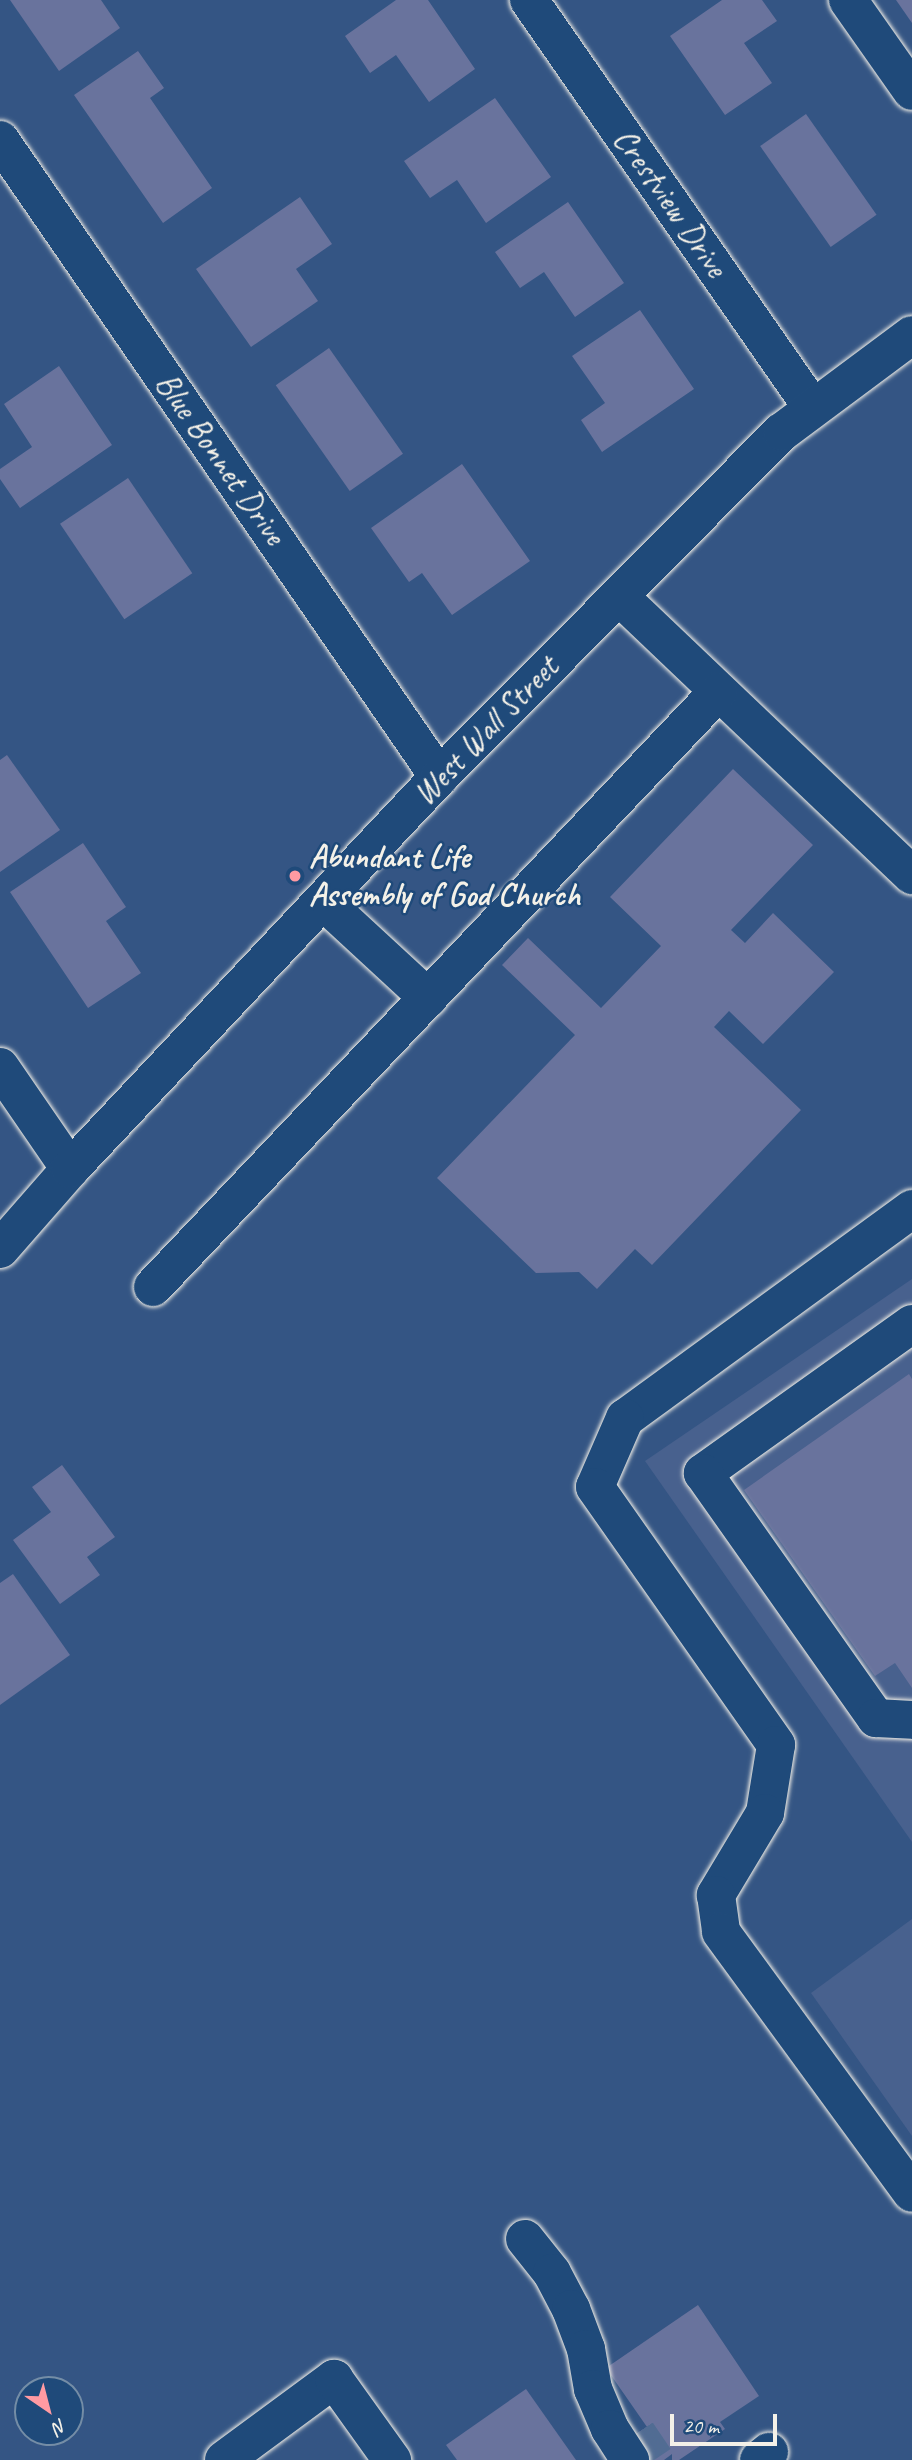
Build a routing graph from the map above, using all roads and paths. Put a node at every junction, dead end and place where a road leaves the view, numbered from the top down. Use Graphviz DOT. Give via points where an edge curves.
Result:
graph roads {
  1 [pos="529,0"];
  2 [pos="848,0"];
  3 [pos="912,91"];
  4 [pos="0,140"];
  5 [pos="912,335"];
  6 [pos="812,407"];
  7 [pos="619,596"];
  8 [pos="718,692"];
  9 [pos="439,777"];
  10 [pos="912,875"];
  11 [pos="323,901"];
  12 [pos="428,998"];
  13 [pos="0,1067"];
  14 [pos="71,1169"];
  15 [pos="912,1209"];
  16 [pos="0,1249"];
  17 [pos="153,1287"];
  18 [pos="912,1324"];
  19 [pos="912,1720"];
  20 [pos="912,2193"];
  21 [pos="525,2239"];
  22 [pos="625,2441"];
  23 [pos="224,2460"];
  24 [pos="392,2460"];
  1 -- 6 [label="street, Crestview Drive"];
  2 -- 3 [label="street"];
  4 -- 9 [label="street, Blue Bonnet Drive"];
  5 -- 6 [label="street, West Wall Street"];
  6 -- 7 [label="street, West Wall Street"];
  7 -- 8 [label="street"];
  7 -- 9 [label="street, West Wall Street"];
  8 -- 10 [label="street"];
  8 -- 12 [label="street"];
  9 -- 11 [label="street, West Wall Street"];
  11 -- 12 [label="street"];
  11 -- 14 [label="street, West Wall Street"];
  12 -- 17 [label="street"];
  13 -- 14 [label="street"];
  14 -- 16 [label="street, West Wall Street"];
  15 -- 20 [label="street" via="625,1418 595,1487 776,1745 765,1813 716,1895 721,1932"];
  18 -- 19 [label="street" via="703,1473 876,1718"];
  21 -- 22 [label="street" via="552,2273 571,2309 586,2349 593,2389"];
  23 -- 24 [label="street" via="334,2379"];
}
